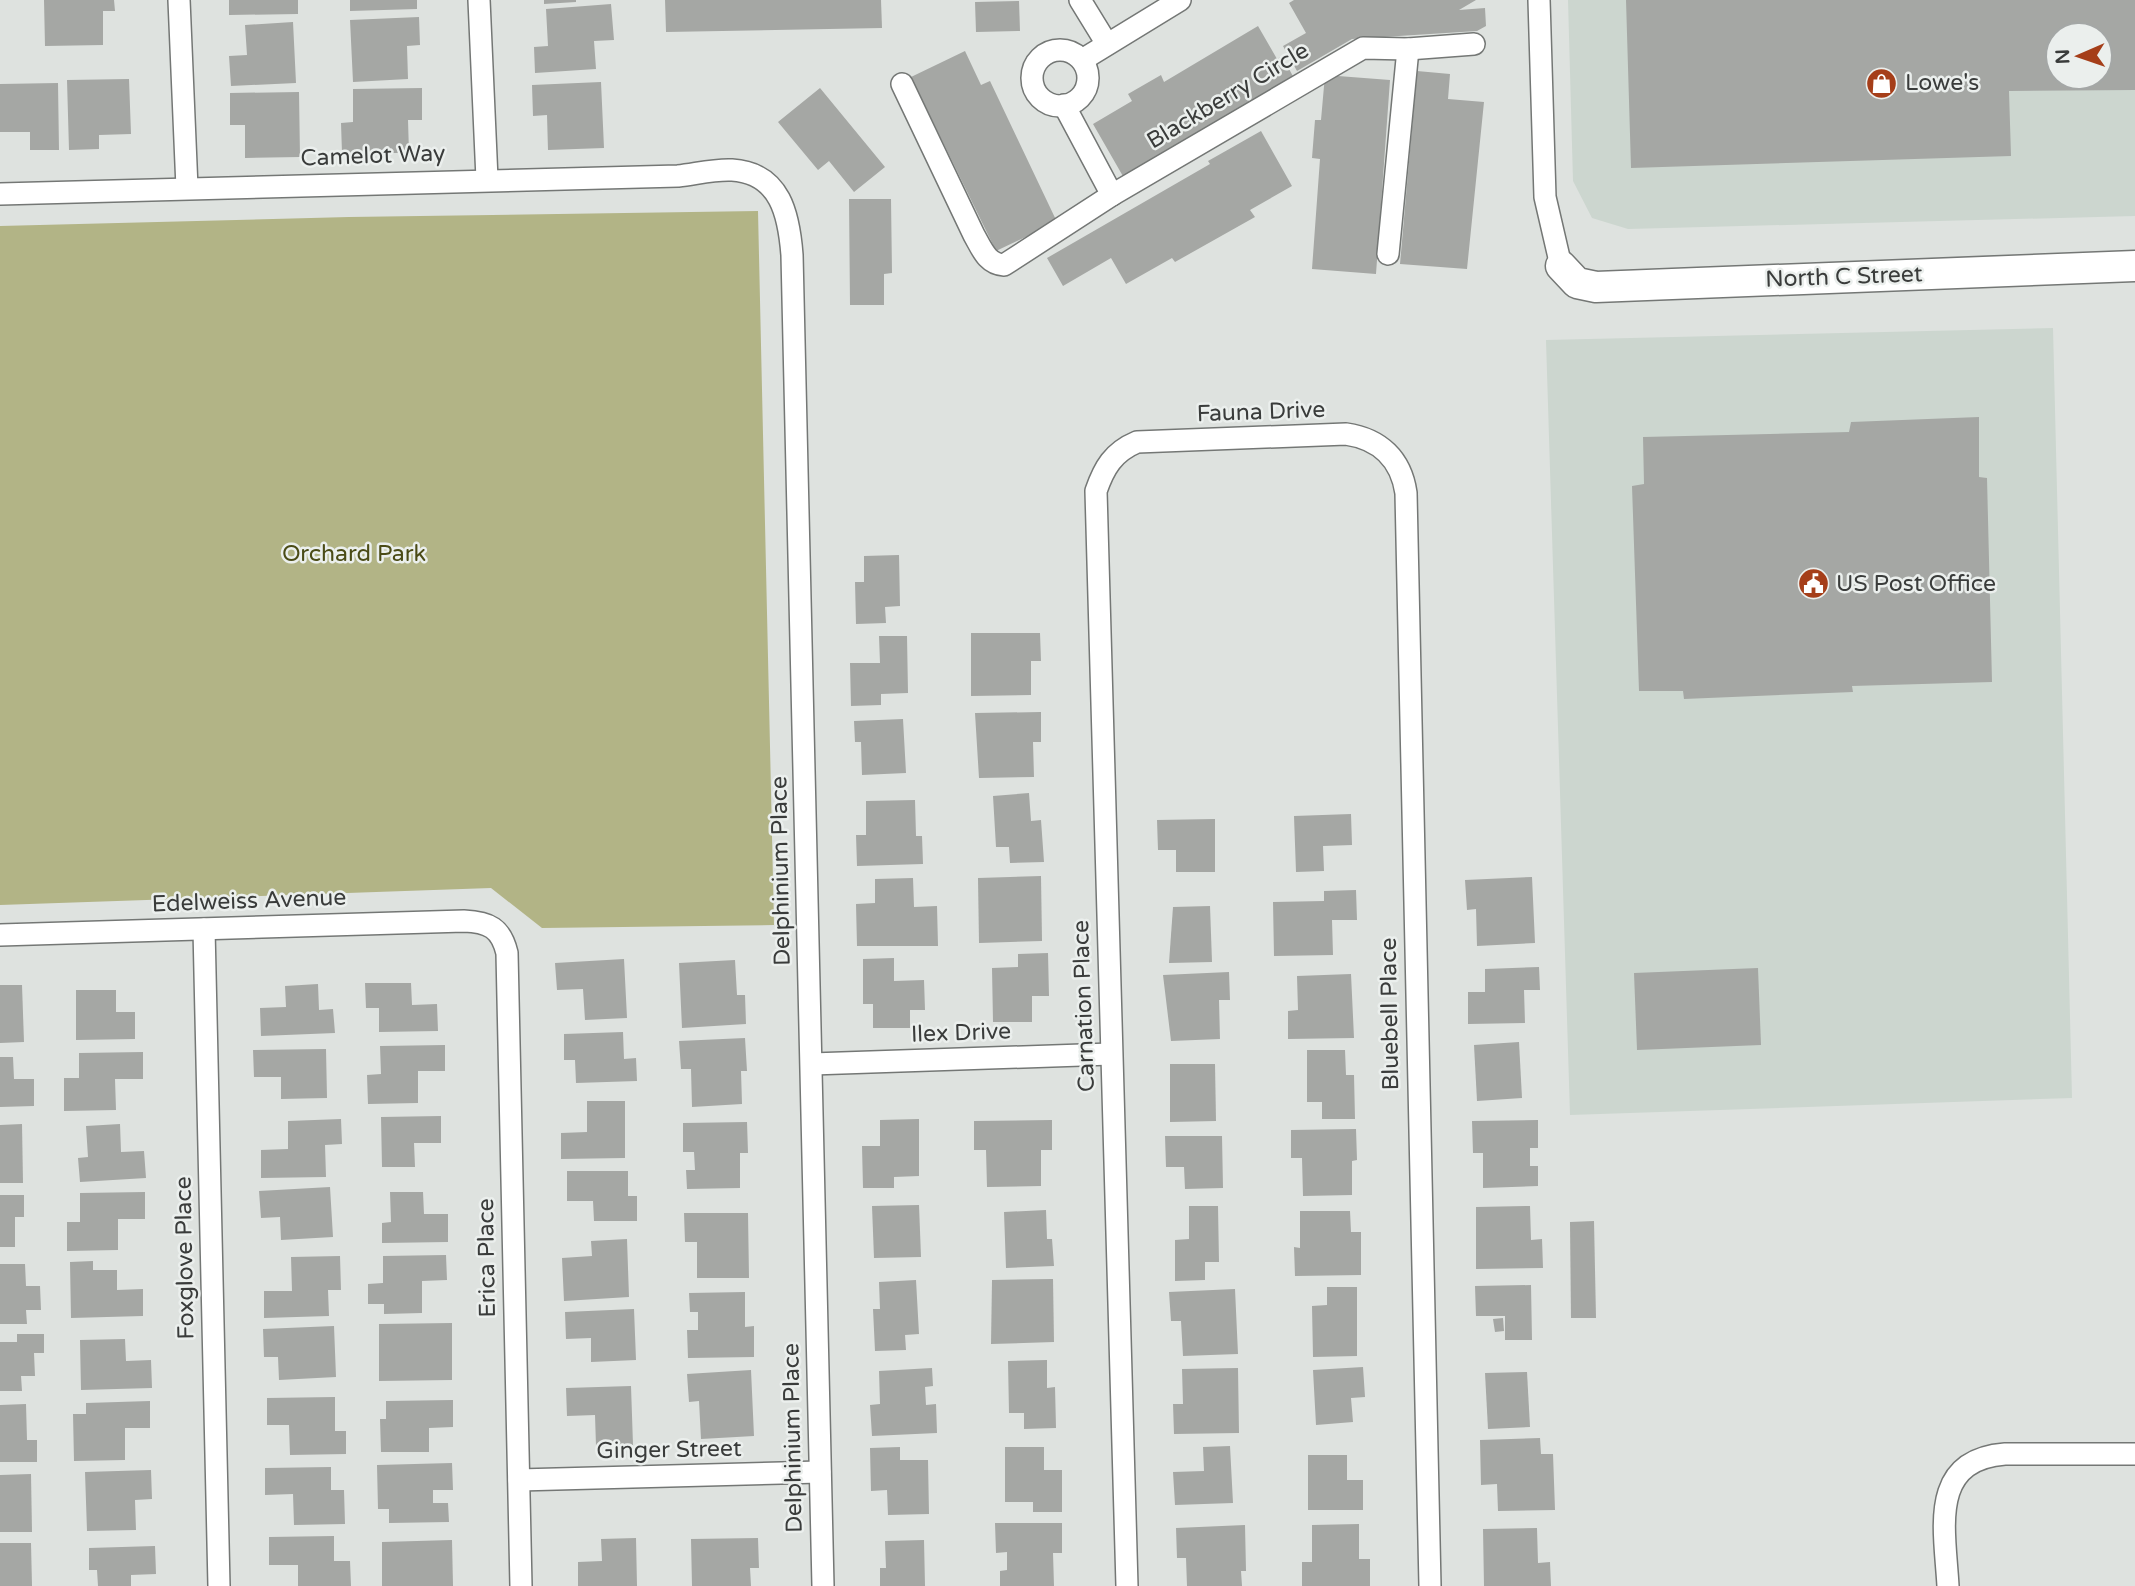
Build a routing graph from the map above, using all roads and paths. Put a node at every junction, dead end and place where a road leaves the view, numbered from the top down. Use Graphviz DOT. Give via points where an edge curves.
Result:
graph roads {
  1 [pos="178,0"];
  2 [pos="479,0"];
  3 [pos="1080,0"];
  4 [pos="1180,0"];
  5 [pos="1539,0"];
  6 [pos="1107,44"];
  7 [pos="1474,44"];
  8 [pos="1408,49"];
  9 [pos="1082,60"];
  10 [pos="901,84"];
  11 [pos="1064,105"];
  12 [pos="748,173"];
  13 [pos="486,179"];
  14 [pos="187,188"];
  15 [pos="0,194"];
  16 [pos="1112,195"];
  17 [pos="1388,254"];
  18 [pos="1561,266"];
  19 [pos="2135,266"];
  20 [pos="1136,442"];
  21 [pos="1383,448"];
  22 [pos="204,929"];
  23 [pos="498,930"];
  24 [pos="0,935"];
  25 [pos="1111,1054"];
  26 [pos="812,1064"];
  27 [pos="2135,1454"];
  28 [pos="820,1472"];
  29 [pos="519,1480"];
  30 [pos="219,1586"];
  31 [pos="522,1586"];
  32 [pos="823,1586"];
  33 [pos="1127,1586"];
  34 [pos="1430,1586"];
  35 [pos="1948,1586"];
  1 -- 14 [label="street"];
  2 -- 13 [label="street"];
  3 -- 6 [label="street"];
  4 -- 6 [label="street"];
  5 -- 18 [label="street" via="1545,197"];
  6 -- 9 [label="street"];
  7 -- 8 [label="street, Blackberry Circle"];
  8 -- 16 [label="street, Blackberry Circle" via="1354,52"];
  8 -- 17 [label="street"];
  9 -- 11 [label="street" via="1086,87 1081,96"];
  9 -- 11 [label="street" via="1058,49 1035,64 1031,81 1039,97"];
  10 -- 16 [label="street, Blackberry Circle" via="974,235 994,264 1004,265"];
  11 -- 16 [label="street"];
  12 -- 13 [label="street, Camelot Way"];
  12 -- 26 [label="street, Delphinium Place" via="783,203 792,255"];
  13 -- 14 [label="street, Camelot Way"];
  14 -- 15 [label="street, Camelot Way"];
  18 -- 19 [label="street, North C Street" via="1577,283 1596,287"];
  20 -- 21 [label="street, Fauna Drive" via="1346,434 1366,437"];
  20 -- 25 [label="street, Carnation Place" via="1107,464 1095,507"];
  21 -- 34 [label="street, Bluebell Place" via="1403,473 1406,493"];
  22 -- 23 [label="street, Edelweiss Avenue" via="464,921 485,922"];
  22 -- 24 [label="street, Edelweiss Avenue"];
  22 -- 30 [label="street, Foxglove Place"];
  23 -- 29 [label="street, Erica Place" via="507,953"];
  25 -- 26 [label="street, Ilex Drive"];
  25 -- 33 [label="street, Carnation Place"];
  26 -- 28 [label="street, Delphinium Place"];
  27 -- 35 [label="street" via="2006,1454 1967,1464 1946,1495"];
  28 -- 29 [label="street, Ginger Street"];
  28 -- 32 [label="street, Delphinium Place"];
  29 -- 31 [label="street, Erica Place"];
}
